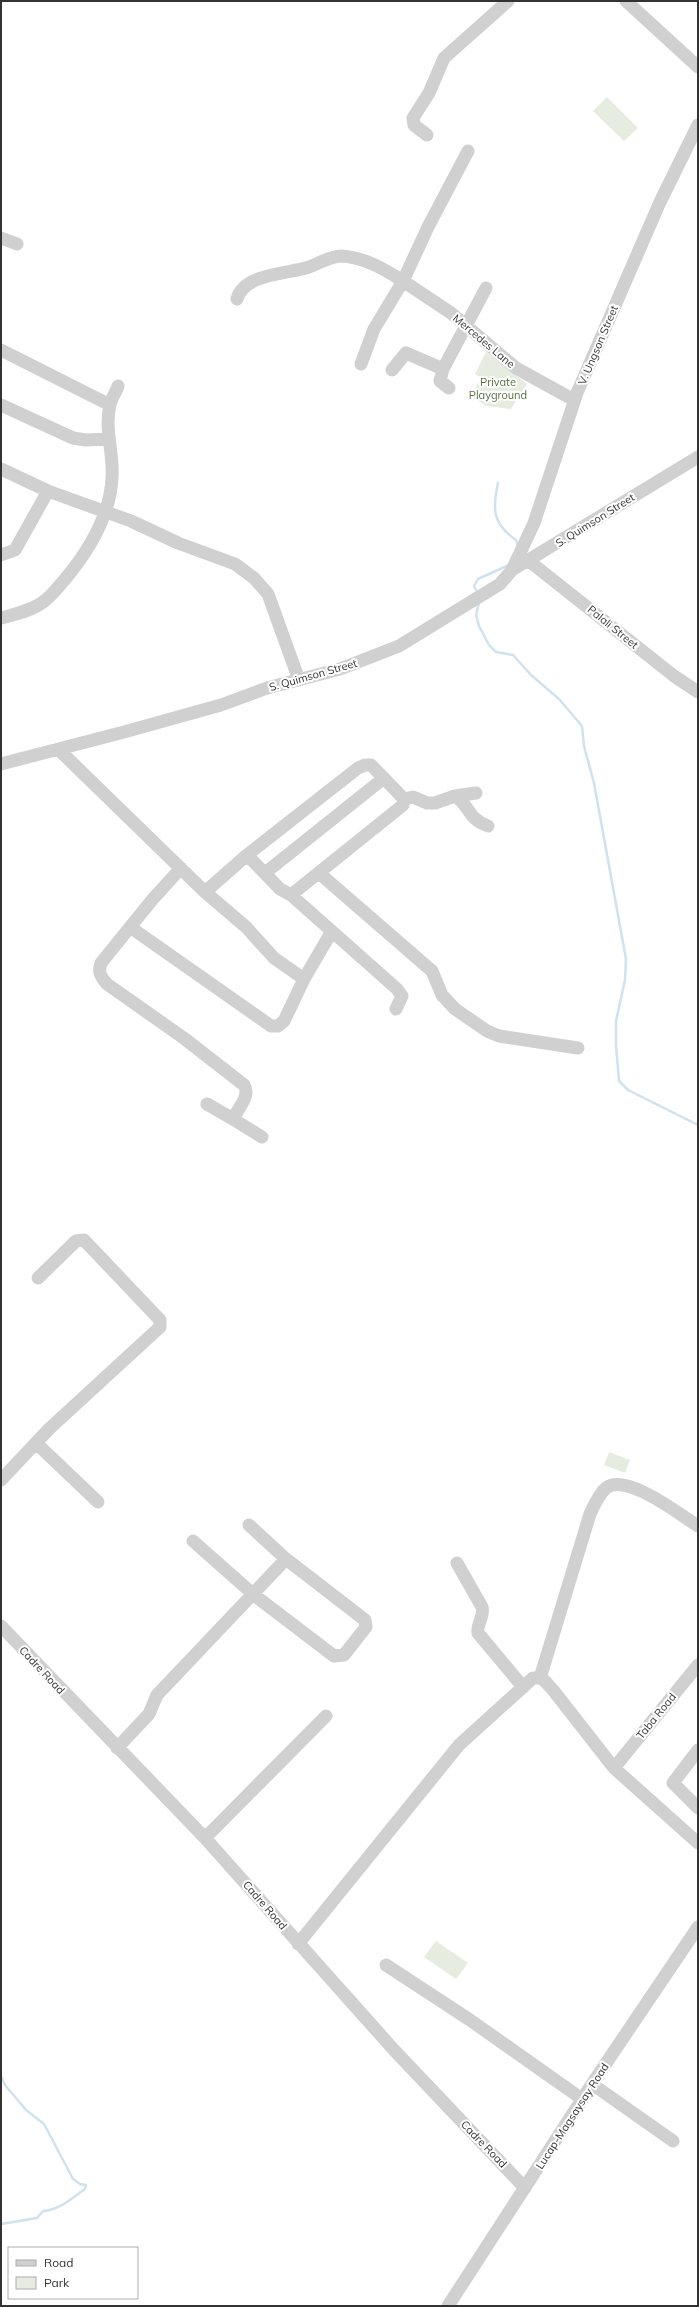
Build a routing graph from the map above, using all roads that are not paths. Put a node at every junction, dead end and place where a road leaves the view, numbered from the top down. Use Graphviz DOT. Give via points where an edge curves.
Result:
graph roads {
  1 [pos="508,1"];
  2 [pos="626,1"];
  3 [pos="698,67"];
  4 [pos="698,125"];
  5 [pos="427,135"];
  6 [pos="468,151"];
  7 [pos="1,238"];
  8 [pos="17,244"];
  9 [pos="403,281"];
  10 [pos="486,288"];
  11 [pos="237,299"];
  12 [pos="466,325"];
  13 [pos="1,350"];
  14 [pos="361,364"];
  15 [pos="443,369"];
  16 [pos="392,370"];
  17 [pos="118,386"];
  18 [pos="449,388"];
  19 [pos="574,400"];
  20 [pos="1,405"];
  21 [pos="110,405"];
  22 [pos="109,438"];
  23 [pos="698,457"];
  24 [pos="1,468"];
  25 [pos="48,490"];
  26 [pos="105,513"];
  27 [pos="1,555"];
  28 [pos="529,560"];
  29 [pos="512,570"];
  30 [pos="1,618"];
  31 [pos="299,680"];
  32 [pos="698,692"];
  33 [pos="58,749"];
  34 [pos="1,764"];
  35 [pos="384,778"];
  36 [pos="476,793"];
  37 [pos="455,796"];
  38 [pos="404,799"];
  39 [pos="488,826"];
  40 [pos="247,855"];
  41 [pos="181,868"];
  42 [pos="265,873"];
  43 [pos="319,873"];
  44 [pos="205,892"];
  45 [pos="291,895"];
  46 [pos="130,926"];
  47 [pos="332,931"];
  48 [pos="304,979"];
  49 [pos="396,1009"];
  50 [pos="578,1048"];
  51 [pos="206,1104"];
  52 [pos="233,1119"];
  53 [pos="262,1136"];
  54 [pos="38,1278"];
  55 [pos="36,1443"];
  56 [pos="1,1480"];
  57 [pos="98,1502"];
  58 [pos="249,1525"];
  59 [pos="698,1526"];
  60 [pos="193,1541"];
  61 [pos="286,1559"];
  62 [pos="457,1563"];
  63 [pos="254,1595"];
  64 [pos="1,1626"];
  65 [pos="698,1665"];
  66 [pos="540,1678"];
  67 [pos="523,1687"];
  68 [pos="326,1716"];
  69 [pos="117,1748"];
  70 [pos="698,1750"];
  71 [pos="614,1768"];
  72 [pos="698,1808"];
  73 [pos="205,1838"];
  74 [pos="698,1843"];
  75 [pos="696,1933"];
  76 [pos="298,1944"];
  77 [pos="386,1965"];
  78 [pos="592,2084"];
  79 [pos="582,2099"];
  80 [pos="673,2141"];
  81 [pos="525,2188"];
  82 [pos="448,2306"];
  1 -- 5 [label="street" via="441,63 429,92 413,118 414,125"];
  2 -- 3 [label="street"];
  4 -- 19 [label="street, V. Ungson Street" via="660,202"];
  6 -- 9 [label="street"];
  7 -- 8 [label="street"];
  9 -- 11 [label="street, Mercedes Lane" via="369,262 340,256 260,279 242,289"];
  9 -- 12 [label="street, Mercedes Lane"];
  9 -- 14 [label="street" via="374,329"];
  10 -- 12 [label="street"];
  12 -- 15 [label="street"];
  12 -- 19 [label="street, Mercedes Lane" via="516,368"];
  13 -- 21 [label="street"];
  15 -- 16 [label="street" via="406,353"];
  15 -- 18 [label="street" via="440,381"];
  17 -- 21 [label="street"];
  19 -- 29 [label="street, V. Ungson Street" via="534,524"];
  20 -- 22 [label="street" via="73,438"];
  21 -- 22 [label="street"];
  22 -- 26 [label="street" via="112,477"];
  23 -- 28 [label="street, S. Quimson Street"];
  24 -- 25 [label="street"];
  25 -- 26 [label="street"];
  25 -- 27 [label="street" via="15,550"];
  26 -- 30 [label="street" via="92,542 53,594 34,608"];
  26 -- 31 [label="street" via="131,521 178,543 235,564 254,578 268,594"];
  28 -- 29 [label="street, S. Quimson Street"];
  28 -- 32 [label="street, Palali Street" via="674,676"];
  29 -- 31 [label="street, S. Quimson Street" via="500,584 398,646 340,669"];
  31 -- 33 [label="street, S. Quimson Street"];
  33 -- 34 [label="street, S. Quimson Street"];
  33 -- 41 [label="street"];
  35 -- 38 [label="street"];
  35 -- 40 [label="street" via="371,765 364,765"];
  35 -- 42 [label="street"];
  36 -- 37 [label="street"];
  37 -- 38 [label="street" via="435,803 427,803 413,797"];
  37 -- 39 [label="street" via="473,819"];
  38 -- 43 [label="street" via="401,807"];
  40 -- 42 [label="street"];
  40 -- 44 [label="street"];
  41 -- 44 [label="street"];
  41 -- 46 [label="street"];
  42 -- 45 [label="street" via="280,889"];
  43 -- 45 [label="street"];
  43 -- 50 [label="street" via="432,971 445,1000 471,1021 499,1036"];
  44 -- 48 [label="street" via="246,927 274,958"];
  45 -- 47 [label="street"];
  46 -- 48 [label="street" via="271,1026 278,1026 284,1021"];
  46 -- 52 [label="street" via="101,963 98,970 100,977 244,1085 246,1096"];
  47 -- 48 [label="street"];
  47 -- 49 [label="street" via="402,996"];
  51 -- 52 [label="street"];
  52 -- 53 [label="street"];
  54 -- 55 [label="street" via="76,1241 84,1240 161,1323 158,1331"];
  55 -- 56 [label="street"];
  55 -- 57 [label="street"];
  58 -- 61 [label="street"];
  59 -- 66 [label="street" via="635,1488 614,1484 606,1488 590,1514"];
  60 -- 63 [label="street"];
  61 -- 63 [label="street"];
  61 -- 63 [label="street" via="366,1622 366,1627 344,1655 334,1656"];
  62 -- 67 [label="street" via="482,1607 483,1614 478,1633"];
  63 -- 69 [label="street" via="157,1695 150,1714"];
  64 -- 69 [label="street, Cadre Road"];
  65 -- 71 [label="street, Taba Road"];
  66 -- 67 [label="street" via="533,1678"];
  66 -- 71 [label="street" via="553,1690"];
  67 -- 76 [label="street" via="459,1745"];
  68 -- 73 [label="street"];
  69 -- 73 [label="street, Cadre Road"];
  70 -- 72 [label="street" via="673,1783"];
  71 -- 74 [label="street"];
  73 -- 76 [label="street, Cadre Road"];
  75 -- 78 [label="street, Lucap-Magsaysay Road"];
  76 -- 81 [label="street, Cadre Road"];
  77 -- 79 [label="street" via="470,2020"];
  78 -- 79 [label="street, Lucap-Magsaysay Road"];
  78 -- 80 [label="street"];
  79 -- 81 [label="street, Lucap-Magsaysay Road"];
  81 -- 82 [label="street, Lucap-Magsaysay Road"];
}
